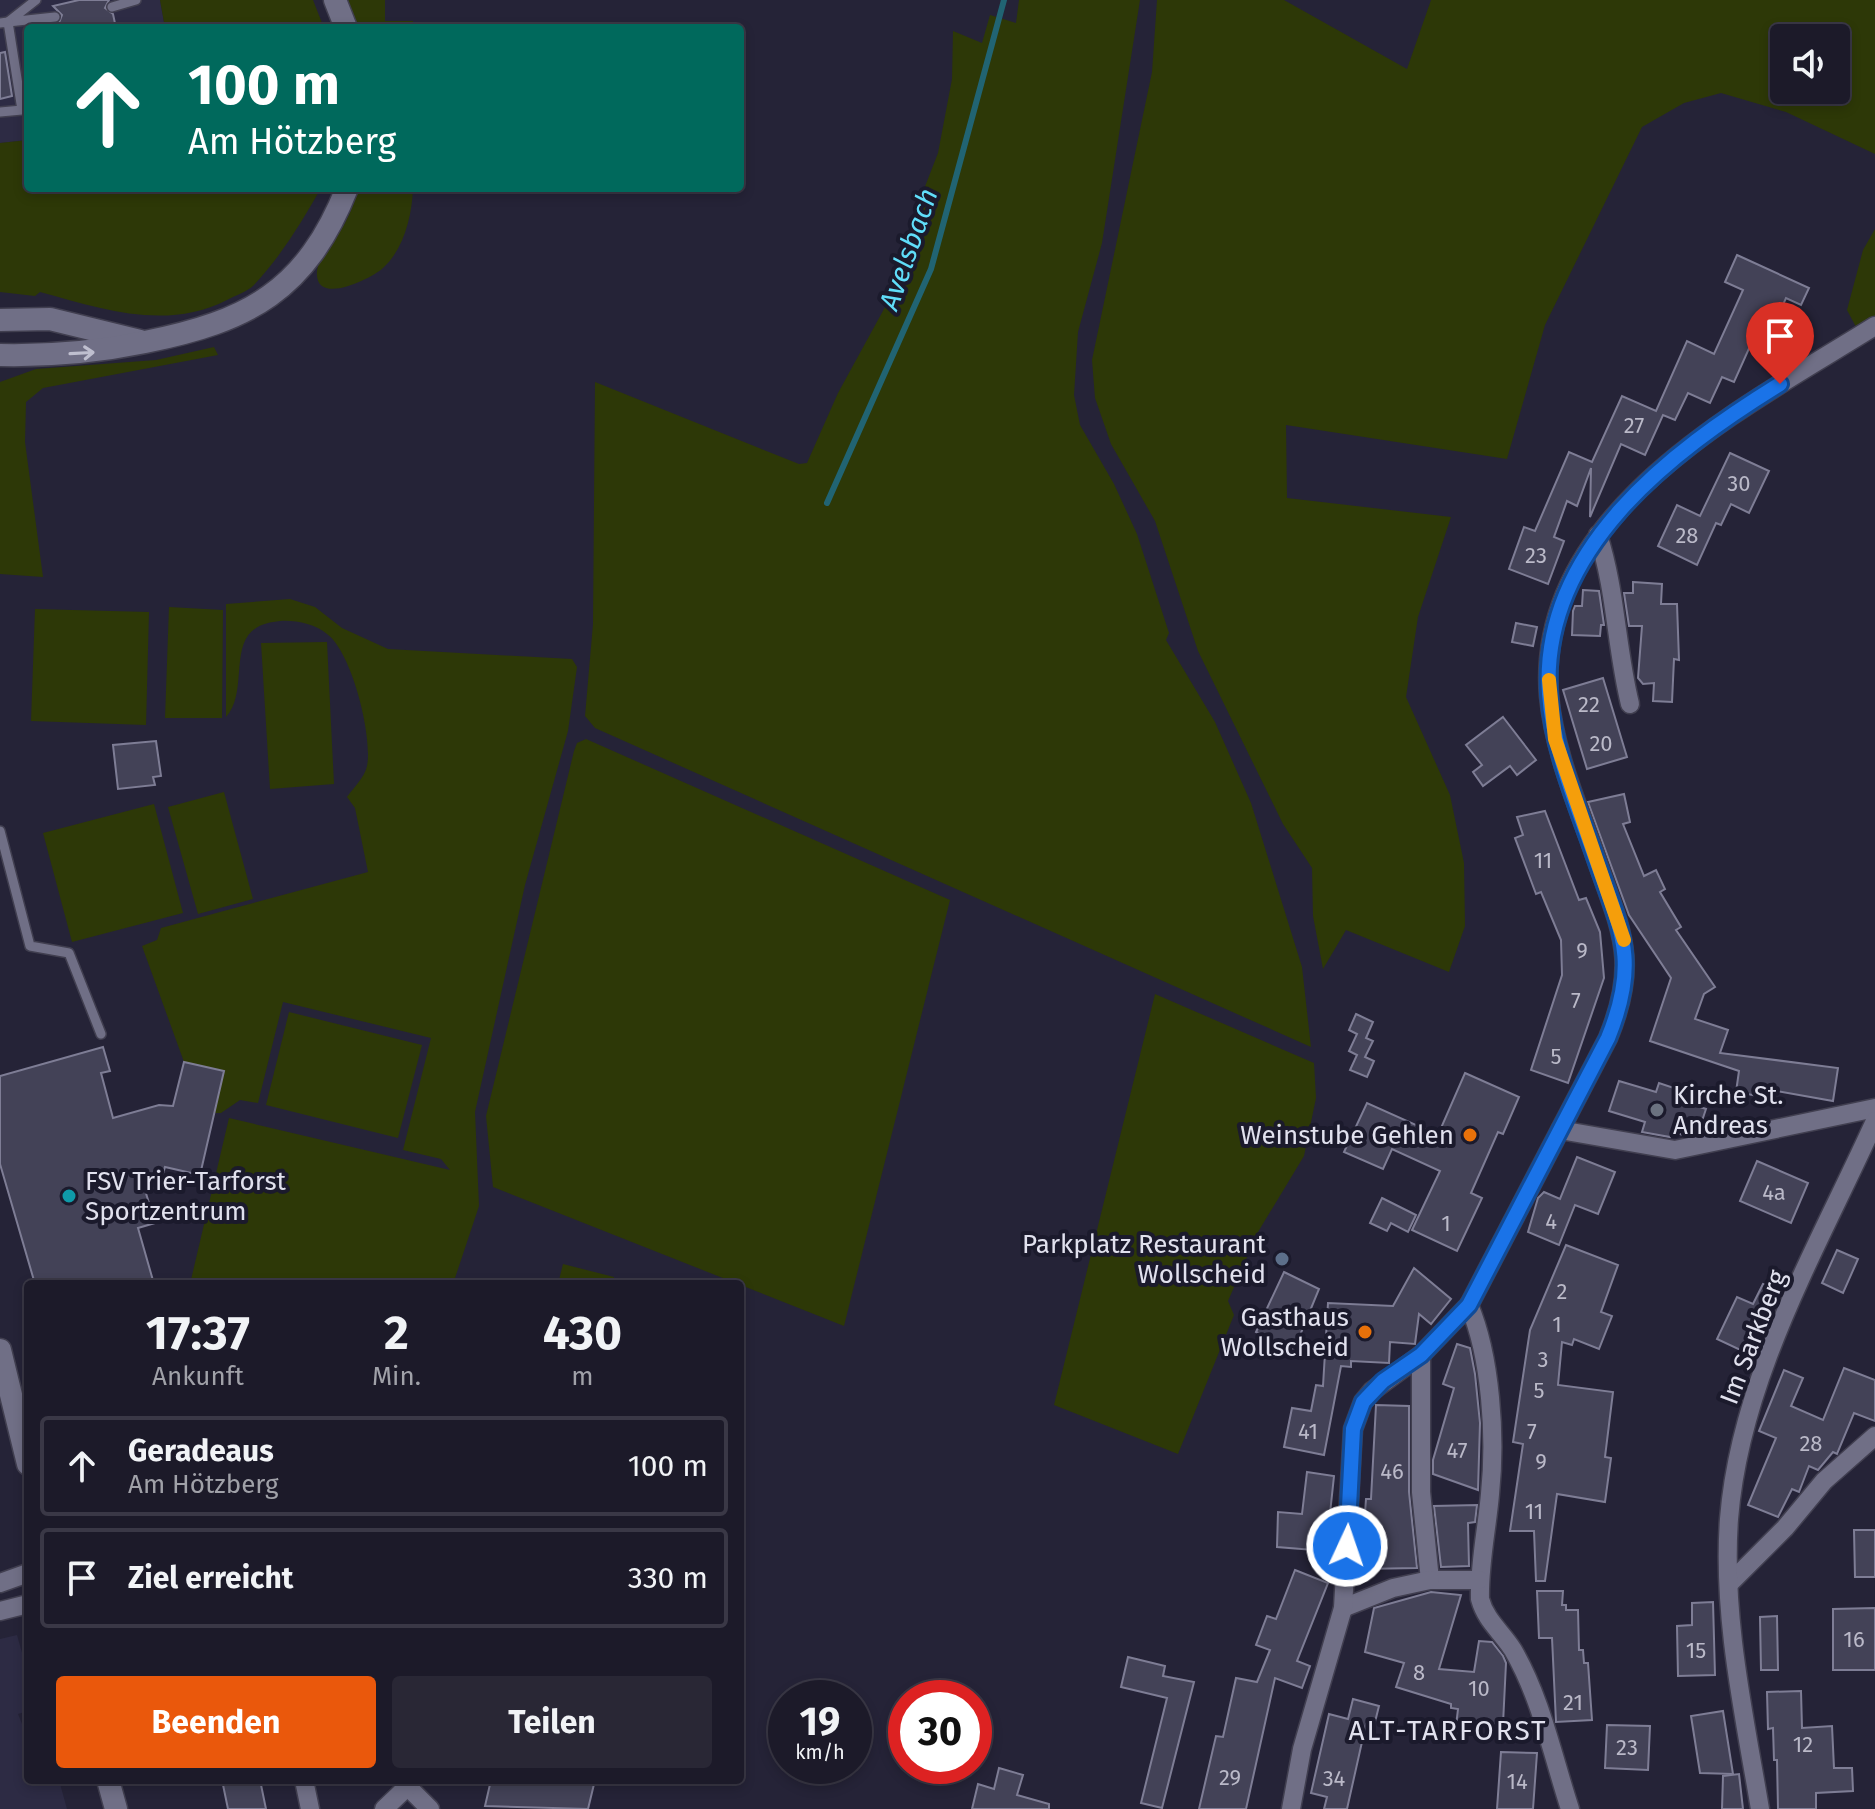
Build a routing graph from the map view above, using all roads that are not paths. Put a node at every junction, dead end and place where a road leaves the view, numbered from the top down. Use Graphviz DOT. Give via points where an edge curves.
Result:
graph roads {
  1 [pos="36,0"];
  2 [pos="136,0"];
  3 [pos="335,0"];
  4 [pos="112,7"];
  5 [pos="55,17"];
  6 [pos="4,22"];
  7 [pos="344,24"];
  8 [pos="24,108"];
  9 [pos="0,112"];
  10 [pos="24,112"];
  11 [pos="345,192"];
  12 [pos="2,319"];
  13 [pos="1875,326"];
  14 [pos="144,342"];
  15 [pos="6,358"];
  16 [pos="1598,535"];
  17 [pos="1630,704"];
  18 [pos="0,831"];
  19 [pos="101,1034"];
  20 [pos="1875,1108"];
  21 [pos="1875,1121"];
  22 [pos="1560,1130"];
  23 [pos="1469,1305"];
  24 [pos="0,1350"];
  25 [pos="1421,1355"];
  26 [pos="1875,1436"];
  27 [pos="24,1448"];
  28 [pos="24,1574"];
  29 [pos="1430,1580"];
  30 [pos="1479,1580"];
  31 [pos="0,1583"];
  32 [pos="1729,1584"];
  33 [pos="24,1605"];
  34 [pos="1343,1608"];
  35 [pos="0,1611"];
  36 [pos="109,1784"];
  37 [pos="305,1784"];
  38 [pos="404,1784"];
  39 [pos="116,1809"];
  40 [pos="310,1809"];
  41 [pos="384,1809"];
  42 [pos="430,1809"];
  43 [pos="1291,1809"];
  44 [pos="1570,1809"];
  45 [pos="1760,1809"];
  1 -- 6 [label="lane"];
  2 -- 4 [label="lane"];
  3 -- 7 [label="main road"];
  5 -- 6 [label="lane"];
  6 -- 8 [label="lane"];
  9 -- 10 [label="lane"];
  11 -- 14 [label="main road" via="314,250 268,299 209,328"];
  12 -- 14 [label="main road" via="50,319"];
  13 -- 16 [label="street" via="1700,438"];
  15 -- 14 [label="main road, one-way" via="97,352"];
  16 -- 17 [label="street" via="1613,588"];
  16 -- 22 [label="street" via="1562,599 1549,693 1555,739 1623,933 1626,975 1608,1038"];
  18 -- 19 [label="lane" via="30,946 69,953"];
  20 -- 22 [label="street" via="1675,1150"];
  21 -- 32 [label="street, Im Sarkberg" via="1757,1387 1732,1491"];
  22 -- 23 [label="street"];
  23 -- 25 [label="street"];
  23 -- 30 [label="street" via="1481,1333 1489,1396 1491,1490"];
  24 -- 27 [label="main road"];
  25 -- 29 [label="street" via="1421,1492"];
  25 -- 34 [label="street" via="1372,1391 1357,1416"];
  26 -- 32 [label="street" via="1824,1481"];
  28 -- 31 [label="street"];
  29 -- 30 [label="street"];
  29 -- 34 [label="street"];
  30 -- 44 [label="street" via="1484,1615 1513,1650"];
  32 -- 45 [label="street, Im Sarkberg"];
  33 -- 35 [label="street"];
  34 -- 43 [label="street" via="1302,1749"];
  36 -- 39 [label="main road"];
  37 -- 40 [label="street"];
  38 -- 41 [label="street"];
  38 -- 42 [label="street"];
}
